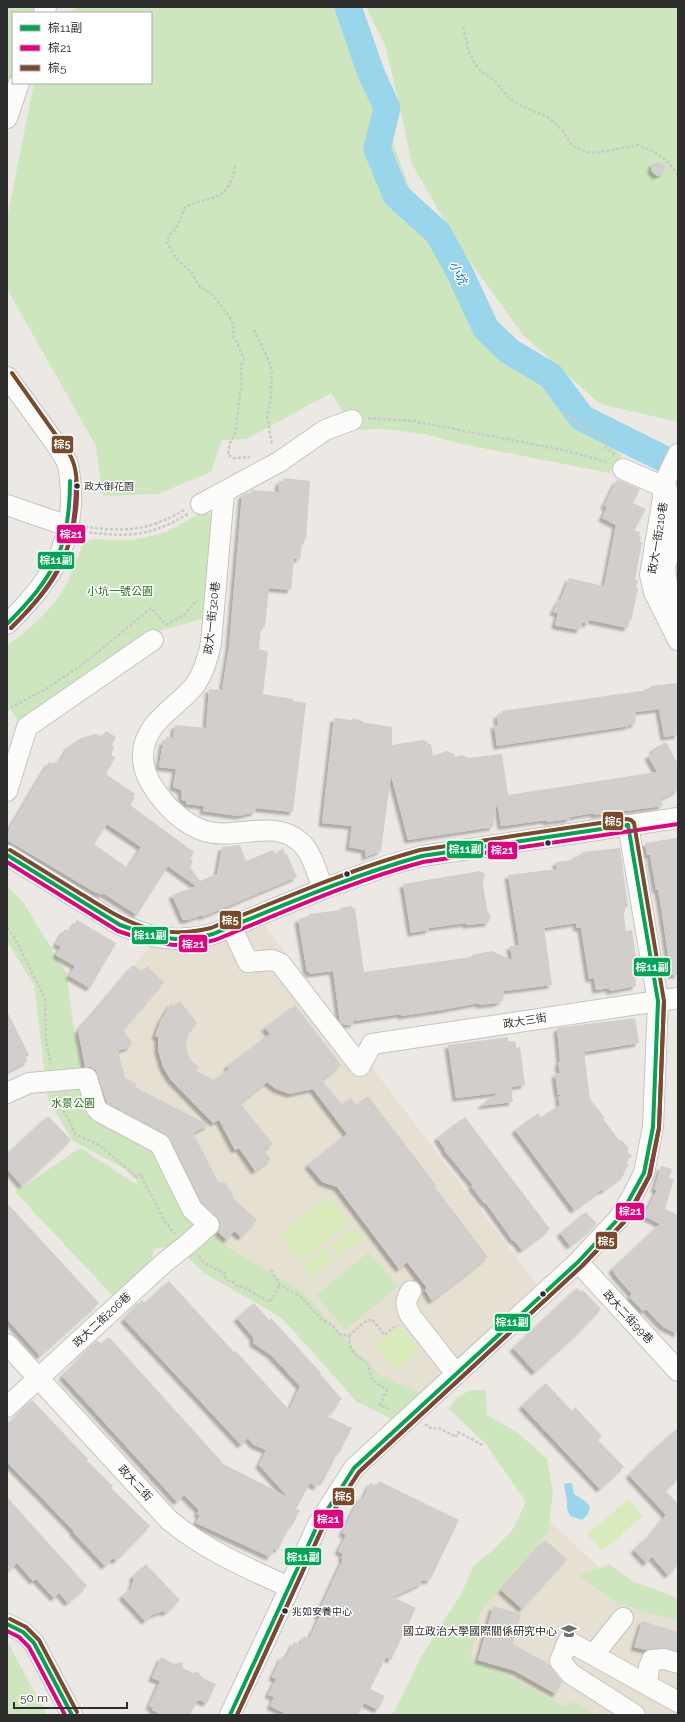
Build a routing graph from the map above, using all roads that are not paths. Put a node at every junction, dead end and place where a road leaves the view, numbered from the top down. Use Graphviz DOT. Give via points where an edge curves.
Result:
graph roads {
  1 [pos="19,84"];
  2 [pos="7,118"];
  3 [pos="7,377"];
  4 [pos="352,420"];
  5 [pos="678,454"];
  6 [pos="619,461"];
  7 [pos="666,483"];
  8 [pos="224,492"];
  9 [pos="202,504"];
  10 [pos="7,505"];
  11 [pos="678,510"];
  12 [pos="78,528"];
  13 [pos="678,619"];
  14 [pos="7,624"];
  15 [pos="153,640"];
  16 [pos="678,640"];
  17 [pos="7,791"];
  18 [pos="678,818"];
  19 [pos="628,825"];
  20 [pos="7,855"];
  21 [pos="323,889"];
  22 [pos="232,928"];
  23 [pos="678,998"];
  24 [pos="658,1001"];
  25 [pos="7,1093"];
  26 [pos="578,1262"];
  27 [pos="411,1291"];
  28 [pos="7,1344"];
  29 [pos="678,1372"];
  30 [pos="456,1374"];
  31 [pos="38,1378"];
  32 [pos="7,1407"];
  33 [pos="289,1588"];
  34 [pos="623,1618"];
  35 [pos="7,1624"];
  36 [pos="594,1654"];
  37 [pos="678,1664"];
  38 [pos="647,1684"];
  39 [pos="678,1702"];
  40 [pos="72,1715"];
  41 [pos="230,1715"];
  42 [pos="635,1715"];
  1 -- 2 [label="street"];
  3 -- 12 [label="street" via="67,462 71,501"];
  4 -- 8 [label="street" via="325,430 279,462"];
  5 -- 7 [label="street, 政大一街210巷"];
  6 -- 7 [label="street"];
  7 -- 11 [label="street"];
  7 -- 16 [label="street, 政大一街210巷" via="650,575 654,592"];
  8 -- 9 [label="street"];
  8 -- 21 [label="street, 政大一街320巷" via="208,658 195,685 156,722 147,736 143,764 157,793 172,810 196,828 221,833 276,830 299,840 307,849"];
  10 -- 12 [label="street"];
  11 -- 13 [label="street" via="665,567 669,602"];
  12 -- 14 [label="street" via="63,547 43,586"];
  15 -- 17 [label="street" via="27,727"];
  18 -- 19 [label="street"];
  19 -- 21 [label="street" via="422,856"];
  19 -- 24 [label="street"];
  20 -- 22 [label="street" via="120,924 140,933 187,939"];
  21 -- 22 [label="street"];
  22 -- 24 [label="street, 政大三街" via="248,962 272,960 280,963 360,1066 372,1044"];
  23 -- 24 [label="street, 政大三街"];
  24 -- 26 [label="street" via="654,1127 644,1174 619,1218"];
  25 -- 31 [label="street, 政大二街206巷" via="29,1083 87,1078 96,1108 100,1112 160,1144 192,1209 209,1225"];
  26 -- 29 [label="street, 政大二街99巷"];
  26 -- 30 [label="street"];
  27 -- 30 [label="street" via="406,1300 406,1308"];
  28 -- 31 [label="street, 政大二街"];
  30 -- 33 [label="street" via="354,1468 317,1526"];
  31 -- 32 [label="street, 政大二街206巷"];
  31 -- 33 [label="street, 政大二街" via="161,1511 187,1535 220,1555"];
  33 -- 41 [label="street"];
  34 -- 36 [label="street"];
  35 -- 40 [label="street" via="23,1632 34,1643"];
  36 -- 38 [label="street"];
  36 -- 42 [label="street" via="568,1641 560,1661 571,1674"];
  37 -- 38 [label="street" via="664,1659 652,1660"];
  38 -- 39 [label="street"];
}
